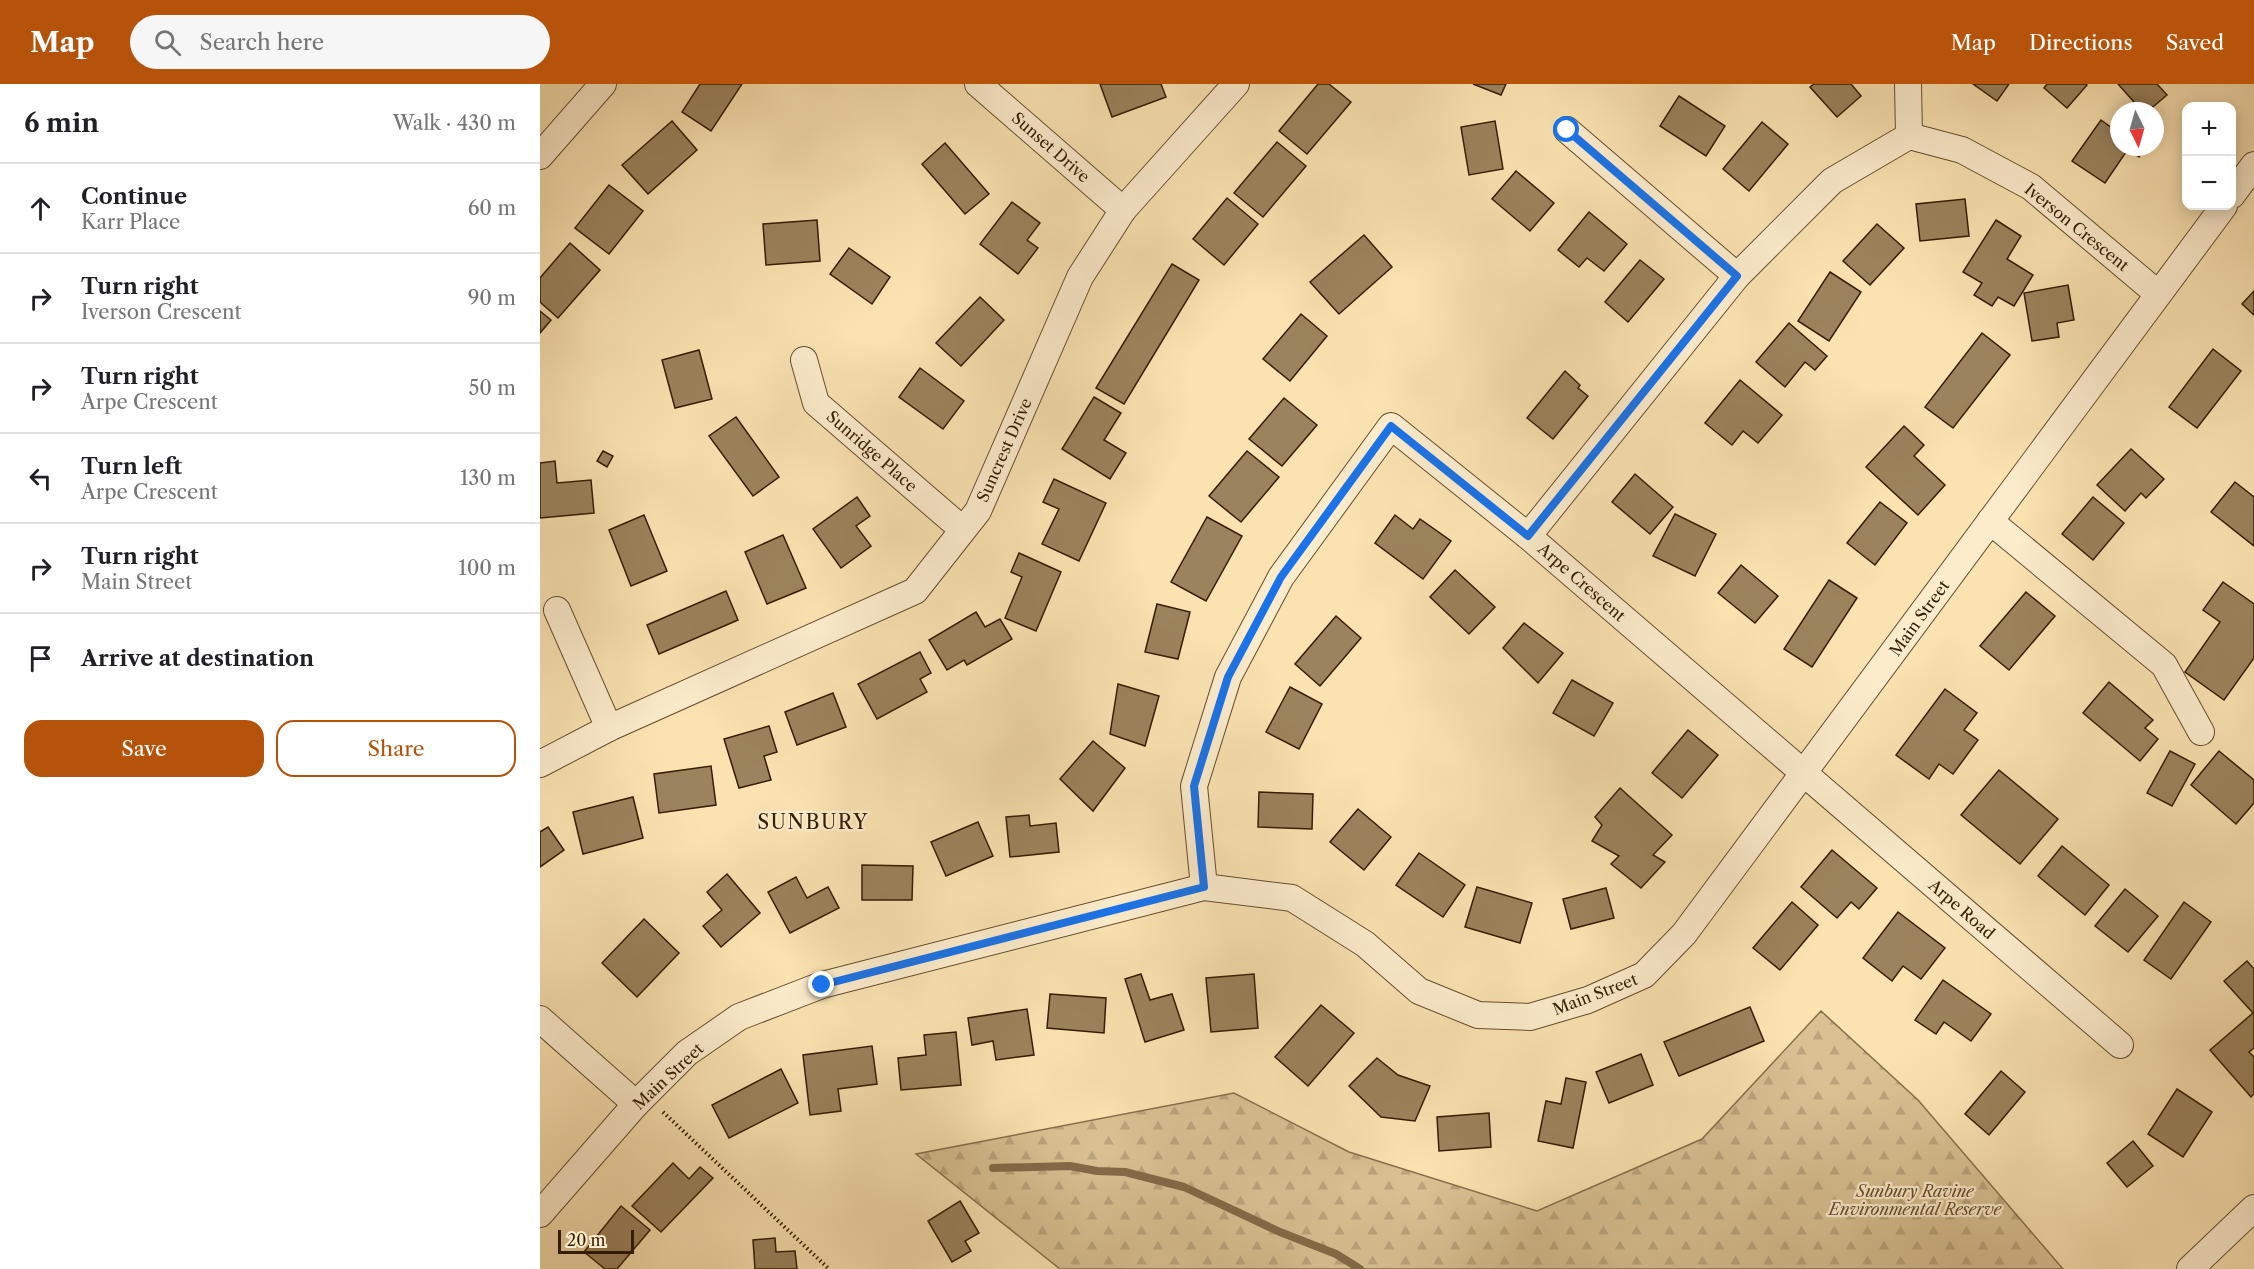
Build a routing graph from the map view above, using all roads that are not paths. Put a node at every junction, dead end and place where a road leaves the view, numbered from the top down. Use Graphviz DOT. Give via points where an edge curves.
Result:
graph roads {
  1 [pos="603,84"];
  2 [pos="978,84"];
  3 [pos="1236,84"];
  4 [pos="1908,84"];
  5 [pos="1567,130"];
  6 [pos="1909,136"];
  7 [pos="540,156"];
  8 [pos="2254,165"];
  9 [pos="2236,190"];
  10 [pos="1123,210"];
  11 [pos="2221,210"];
  12 [pos="1737,276"];
  13 [pos="2157,293"];
  14 [pos="804,360"];
  15 [pos="1989,521"];
  16 [pos="962,529"];
  17 [pos="1528,536"];
  18 [pos="557,610"];
  19 [pos="609,728"];
  20 [pos="2201,732"];
  21 [pos="540,764"];
  22 [pos="1804,773"];
  23 [pos="1204,887"];
  24 [pos="540,1019"];
  25 [pos="2120,1045"];
  26 [pos="640,1100"];
  27 [pos="2254,1208"];
  28 [pos="540,1214"];
  29 [pos="2190,1269"];
  1 -- 7 [label="street"];
  2 -- 10 [label="street, Sunset Drive"];
  3 -- 10 [label="street, Suncrest Drive"];
  4 -- 6 [label="street"];
  5 -- 12 [label="street"];
  6 -- 12 [label="street" via="1832,181"];
  6 -- 13 [label="street, Iverson Crescent" via="1962,150 2031,187"];
  8 -- 9 [label="street"];
  10 -- 16 [label="street, Suncrest Drive" via="1080,277 978,511"];
  11 -- 13 [label="street, Main Street"];
  12 -- 17 [label="street"];
  13 -- 15 [label="street, Main Street"];
  14 -- 16 [label="street, Sunridge Place" via="816,403"];
  15 -- 20 [label="street" via="2164,665"];
  15 -- 22 [label="street, Main Street"];
  16 -- 19 [label="street, Suncrest Drive" via="915,591"];
  17 -- 22 [label="street, Arpe Crescent"];
  17 -- 23 [label="street, Arpe Crescent" via="1391,426 1281,577 1228,677 1194,786"];
  18 -- 19 [label="street"];
  19 -- 21 [label="street, Suncrest Drive"];
  22 -- 23 [label="street, Main Street" via="1684,934 1644,975 1588,1000 1530,1017 1478,1015 1419,991 1365,944 1292,898"];
  22 -- 25 [label="street, Arpe Road"];
  23 -- 26 [label="street, Main Street" via="822,985 739,1017 687,1053"];
  24 -- 26 [label="street"];
  26 -- 28 [label="street, Main Street"];
  27 -- 29 [label="street"];
}
